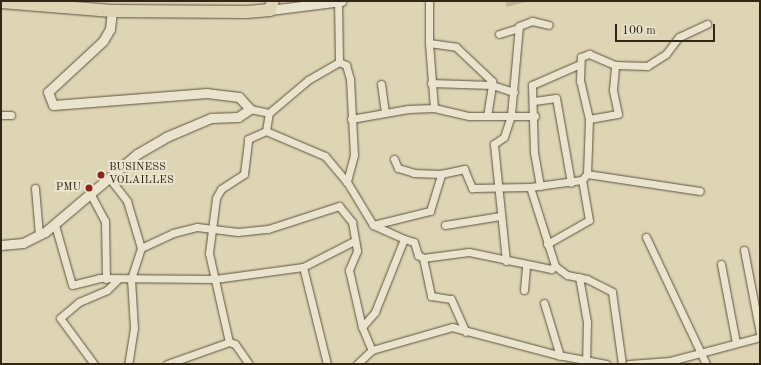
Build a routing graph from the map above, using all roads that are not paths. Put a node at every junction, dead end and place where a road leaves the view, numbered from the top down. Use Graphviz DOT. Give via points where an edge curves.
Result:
graph roads {
  1 [pos="256,1"];
  2 [pos="331,1"];
  3 [pos="341,1"];
  4 [pos="429,1"];
  5 [pos="1,2"];
  6 [pos="271,5"];
  7 [pos="112,11"];
  8 [pos="247,12"];
  9 [pos="707,24"];
  10 [pos="549,25"];
  11 [pos="519,28"];
  12 [pos="499,34"];
  13 [pos="429,43"];
  14 [pos="339,62"];
  15 [pos="578,65"];
  16 [pos="615,65"];
  17 [pos="431,82"];
  18 [pos="381,84"];
  19 [pos="492,86"];
  20 [pos="514,92"];
  21 [pos="534,101"];
  22 [pos="250,108"];
  23 [pos="434,108"];
  24 [pos="269,113"];
  25 [pos="385,113"];
  26 [pos="11,115"];
  27 [pos="487,115"];
  28 [pos="511,115"];
  29 [pos="1,116"];
  30 [pos="535,116"];
  31 [pos="589,119"];
  32 [pos="351,120"];
  33 [pos="266,131"];
  34 [pos="394,159"];
  35 [pos="441,174"];
  36 [pos="585,177"];
  37 [pos="110,179"];
  38 [pos="347,182"];
  39 [pos="571,183"];
  40 [pos="540,186"];
  41 [pos="530,187"];
  42 [pos="35,188"];
  43 [pos="497,188"];
  44 [pos="700,191"];
  45 [pos="91,195"];
  46 [pos="500,216"];
  47 [pos="55,225"];
  48 [pos="373,225"];
  49 [pos="445,226"];
  50 [pos="215,228"];
  51 [pos="39,235"];
  52 [pos="646,237"];
  53 [pos="404,239"];
  54 [pos="354,241"];
  55 [pos="1,244"];
  56 [pos="547,244"];
  57 [pos="141,248"];
  58 [pos="744,250"];
  59 [pos="423,258"];
  60 [pos="506,261"];
  61 [pos="721,264"];
  62 [pos="526,265"];
  63 [pos="555,266"];
  64 [pos="303,267"];
  65 [pos="579,277"];
  66 [pos="106,279"];
  67 [pos="131,279"];
  68 [pos="215,279"];
  69 [pos="118,280"];
  70 [pos="524,290"];
  71 [pos="544,303"];
  72 [pos="362,327"];
  73 [pos="466,332"];
  74 [pos="760,333"];
  75 [pos="760,337"];
  76 [pos="229,342"];
  77 [pos="736,343"];
  78 [pos="372,350"];
  79 [pos="700,353"];
  80 [pos="560,356"];
  81 [pos="587,362"];
  82 [pos="94,364"];
  83 [pos="128,364"];
  84 [pos="167,364"];
  85 [pos="249,364"];
  86 [pos="327,364"];
  87 [pos="358,364"];
  88 [pos="606,364"];
  89 [pos="622,364"];
  90 [pos="629,364"];
  91 [pos="706,364"];
  1 -- 8 [label="highway"];
  2 -- 3 [label="street"];
  2 -- 6 [label="street"];
  2 -- 14 [label="street"];
  4 -- 13 [label="street"];
  5 -- 7 [label="highway"];
  6 -- 8 [label="highway"];
  7 -- 8 [label="highway"];
  7 -- 22 [label="street" via="110,30 103,41 48,92 53,105 208,93 239,97"];
  9 -- 16 [label="street" via="679,37 656,62 636,68"];
  10 -- 11 [label="street" via="532,21"];
  11 -- 12 [label="street"];
  11 -- 20 [label="street"];
  13 -- 17 [label="street"];
  13 -- 19 [label="street" via="456,47 492,81"];
  14 -- 24 [label="street" via="308,80"];
  14 -- 32 [label="street" via="346,66 350,79"];
  15 -- 16 [label="street" via="581,57 589,54"];
  15 -- 21 [label="street" via="538,79 532,85"];
  15 -- 31 [label="street"];
  16 -- 31 [label="street" via="613,90 618,114"];
  17 -- 19 [label="street"];
  17 -- 23 [label="street"];
  18 -- 25 [label="street"];
  19 -- 20 [label="street"];
  19 -- 27 [label="street"];
  20 -- 28 [label="street"];
  21 -- 30 [label="street"];
  21 -- 39 [label="street" via="556,98"];
  22 -- 24 [label="street"];
  22 -- 37 [label="street" via="238,118 211,118 166,137 136,154"];
  23 -- 25 [label="street"];
  23 -- 27 [label="street" via="452,114"];
  24 -- 33 [label="street"];
  25 -- 32 [label="street"];
  26 -- 29 [label="street"];
  27 -- 28 [label="street"];
  28 -- 30 [label="street"];
  28 -- 43 [label="street" via="504,137 494,144"];
  30 -- 40 [label="street" via="534,153"];
  31 -- 36 [label="street"];
  32 -- 38 [label="street" via="354,154"];
  33 -- 38 [label="street" via="325,156"];
  33 -- 50 [label="street" via="248,139 244,174 221,189 216,198"];
  34 -- 35 [label="street" via="401,170"];
  35 -- 43 [label="street" via="464,169 472,188"];
  35 -- 48 [label="street" via="430,211"];
  36 -- 39 [label="street"];
  36 -- 44 [label="street"];
  36 -- 56 [label="street" via="589,220"];
  37 -- 45 [label="street"];
  37 -- 57 [label="street" via="127,201"];
  38 -- 48 [label="street"];
  39 -- 40 [label="street"];
  40 -- 41 [label="street"];
  41 -- 43 [label="street"];
  41 -- 56 [label="street"];
  42 -- 51 [label="street"];
  43 -- 46 [label="street"];
  45 -- 47 [label="street"];
  45 -- 66 [label="street" via="105,221"];
  46 -- 49 [label="street"];
  46 -- 60 [label="street"];
  47 -- 51 [label="street"];
  47 -- 66 [label="street" via="72,285"];
  48 -- 53 [label="street"];
  50 -- 54 [label="street" via="238,232 268,229 339,206 352,222"];
  50 -- 57 [label="street" via="174,233"];
  50 -- 68 [label="street" via="209,253"];
  51 -- 55 [label="street" via="23,243"];
  52 -- 79 [label="street"];
  53 -- 59 [label="street" via="414,242 418,255"];
  53 -- 72 [label="street" via="375,312"];
  54 -- 64 [label="street"];
  54 -- 72 [label="street" via="357,251 349,270"];
  56 -- 63 [label="street"];
  57 -- 67 [label="street"];
  58 -- 74 [label="street"];
  59 -- 60 [label="street" via="469,252"];
  59 -- 73 [label="street" via="430,294 451,299"];
  60 -- 62 [label="street"];
  61 -- 77 [label="street"];
  62 -- 63 [label="street" via="552,269"];
  62 -- 70 [label="street"];
  63 -- 65 [label="street" via="567,275"];
  64 -- 68 [label="street"];
  64 -- 86 [label="street"];
  65 -- 81 [label="street" via="587,322"];
  65 -- 89 [label="street" via="612,292"];
  66 -- 69 [label="street"];
  67 -- 68 [label="street"];
  67 -- 69 [label="street"];
  67 -- 83 [label="street" via="134,328"];
  68 -- 76 [label="street"];
  69 -- 82 [label="street" via="107,290 79,302 60,318"];
  71 -- 80 [label="street"];
  72 -- 78 [label="street"];
  73 -- 78 [label="street" via="452,328"];
  73 -- 80 [label="street"];
  75 -- 77 [label="street"];
  76 -- 84 [label="street"];
  76 -- 85 [label="street" via="235,344"];
  77 -- 79 [label="street"];
  78 -- 87 [label="street"];
  79 -- 90 [label="street" via="670,361"];
  79 -- 91 [label="street"];
  80 -- 81 [label="street"];
  81 -- 88 [label="street"];
}
